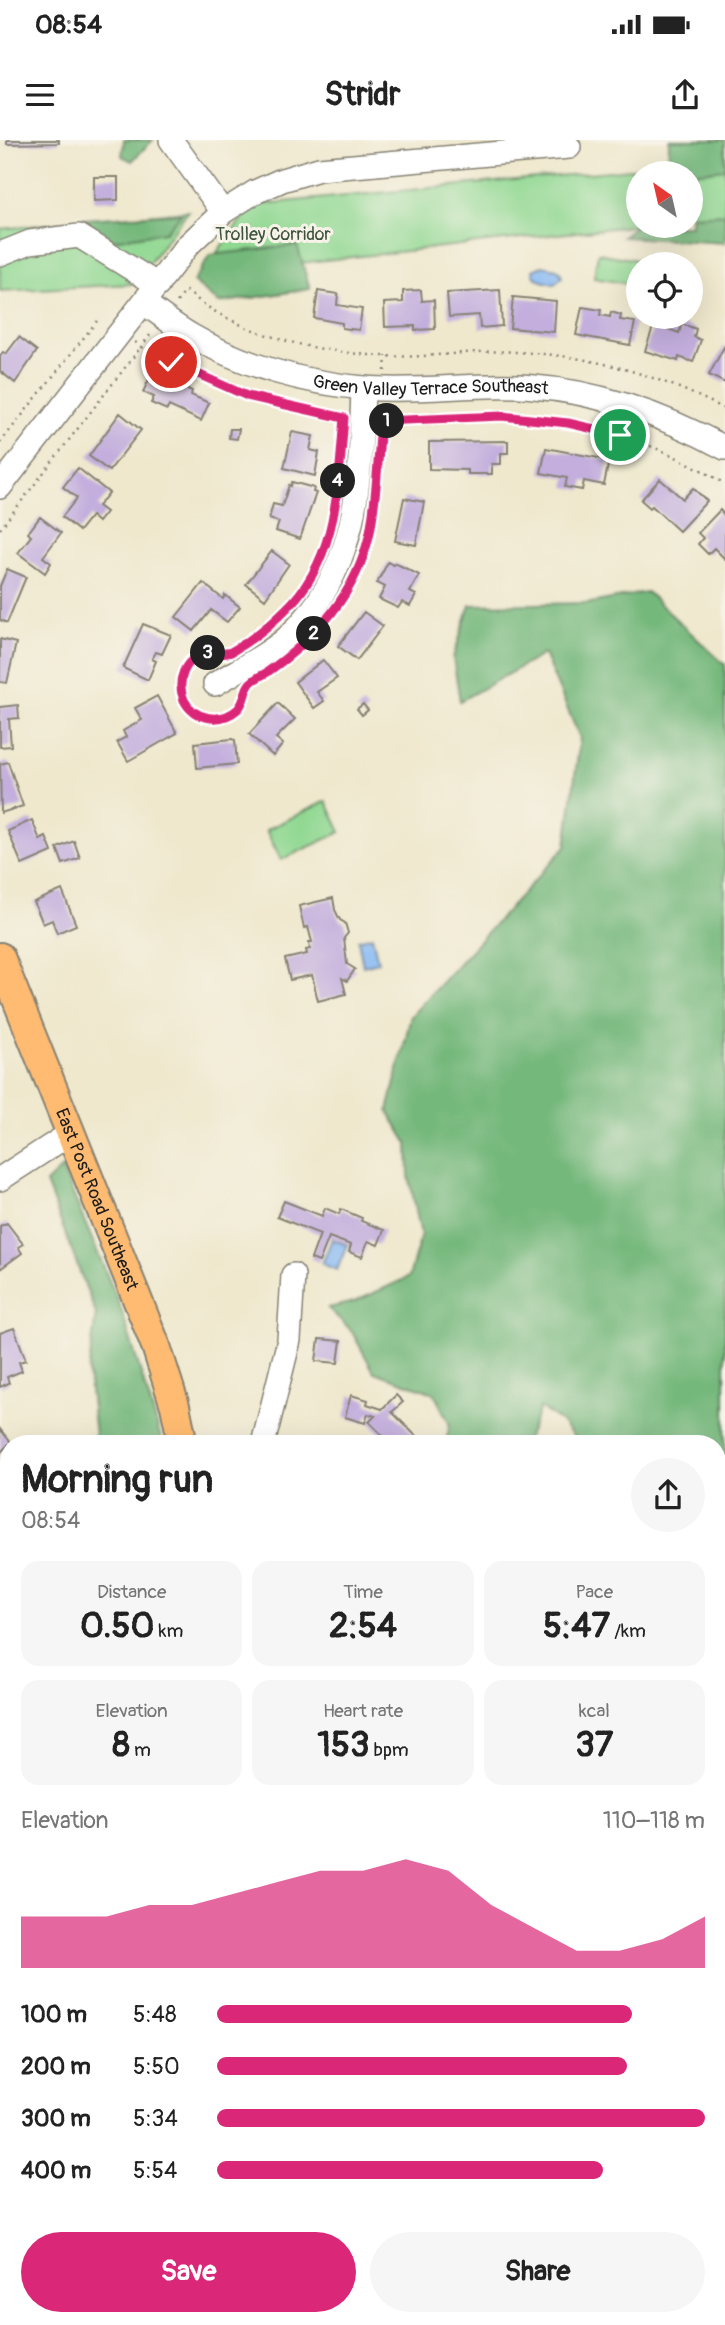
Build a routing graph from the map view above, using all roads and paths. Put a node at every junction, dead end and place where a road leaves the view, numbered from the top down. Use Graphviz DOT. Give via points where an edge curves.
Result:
graph roads {
  1 [pos="171,140"];
  2 [pos="569,147"];
  3 [pos="223,212"];
  4 [pos="0,254"];
  5 [pos="151,294"];
  6 [pos="174,305"];
  7 [pos="97,321"];
  8 [pos="386,356"];
  9 [pos="385,374"];
  10 [pos="363,388"];
  11 [pos="725,409"];
  12 [pos="344,418"];
  13 [pos="380,434"];
  14 [pos="0,443"];
  15 [pos="725,448"];
  16 [pos="4,471"];
  17 [pos="725,484"];
  18 [pos="0,528"];
  19 [pos="287,609"];
  20 [pos="215,684"];
  21 [pos="248,686"];
  22 [pos="0,957"];
  23 [pos="71,1133"];
  24 [pos="0,1179"];
  25 [pos="293,1275"];
  26 [pos="181,1435"];
  27 [pos="265,1435"];
  1 -- 3 [label="street"];
  2 -- 3 [label="street" via="319,169 282,180"];
  3 -- 5 [label="street" via="188,244"];
  4 -- 5 [label="street, Green Valley Terrace Southeast" via="30,242 79,236"];
  5 -- 10 [label="street, Green Valley Terrace Southeast" via="193,337 255,365"];
  5 -- 16 [label="street"];
  6 -- 8 [label="path" via="186,291 215,312 273,337"];
  7 -- 14 [label="path"];
  8 -- 9 [label="path"];
  8 -- 11 [label="path" via="484,351 547,354 626,368 667,381"];
  10 -- 15 [label="street, Green Valley Terrace Southeast" via="534,387 573,393 645,411"];
  10 -- 20 [label="street" via="355,500 343,558 321,600 286,639"];
  12 -- 18 [label="path" via="247,396 141,347"];
  13 -- 17 [label="path" via="381,421 502,416 568,423 648,445"];
  19 -- 21 [label="path" via="228,654 195,657 181,676 185,701 202,717 229,715 240,707"];
  22 -- 23 [label="main road, East Post Road Southeast"];
  23 -- 24 [label="street"];
  23 -- 26 [label="main road, East Post Road Southeast" via="156,1346"];
  25 -- 27 [label="street" via="289,1340"];
}
